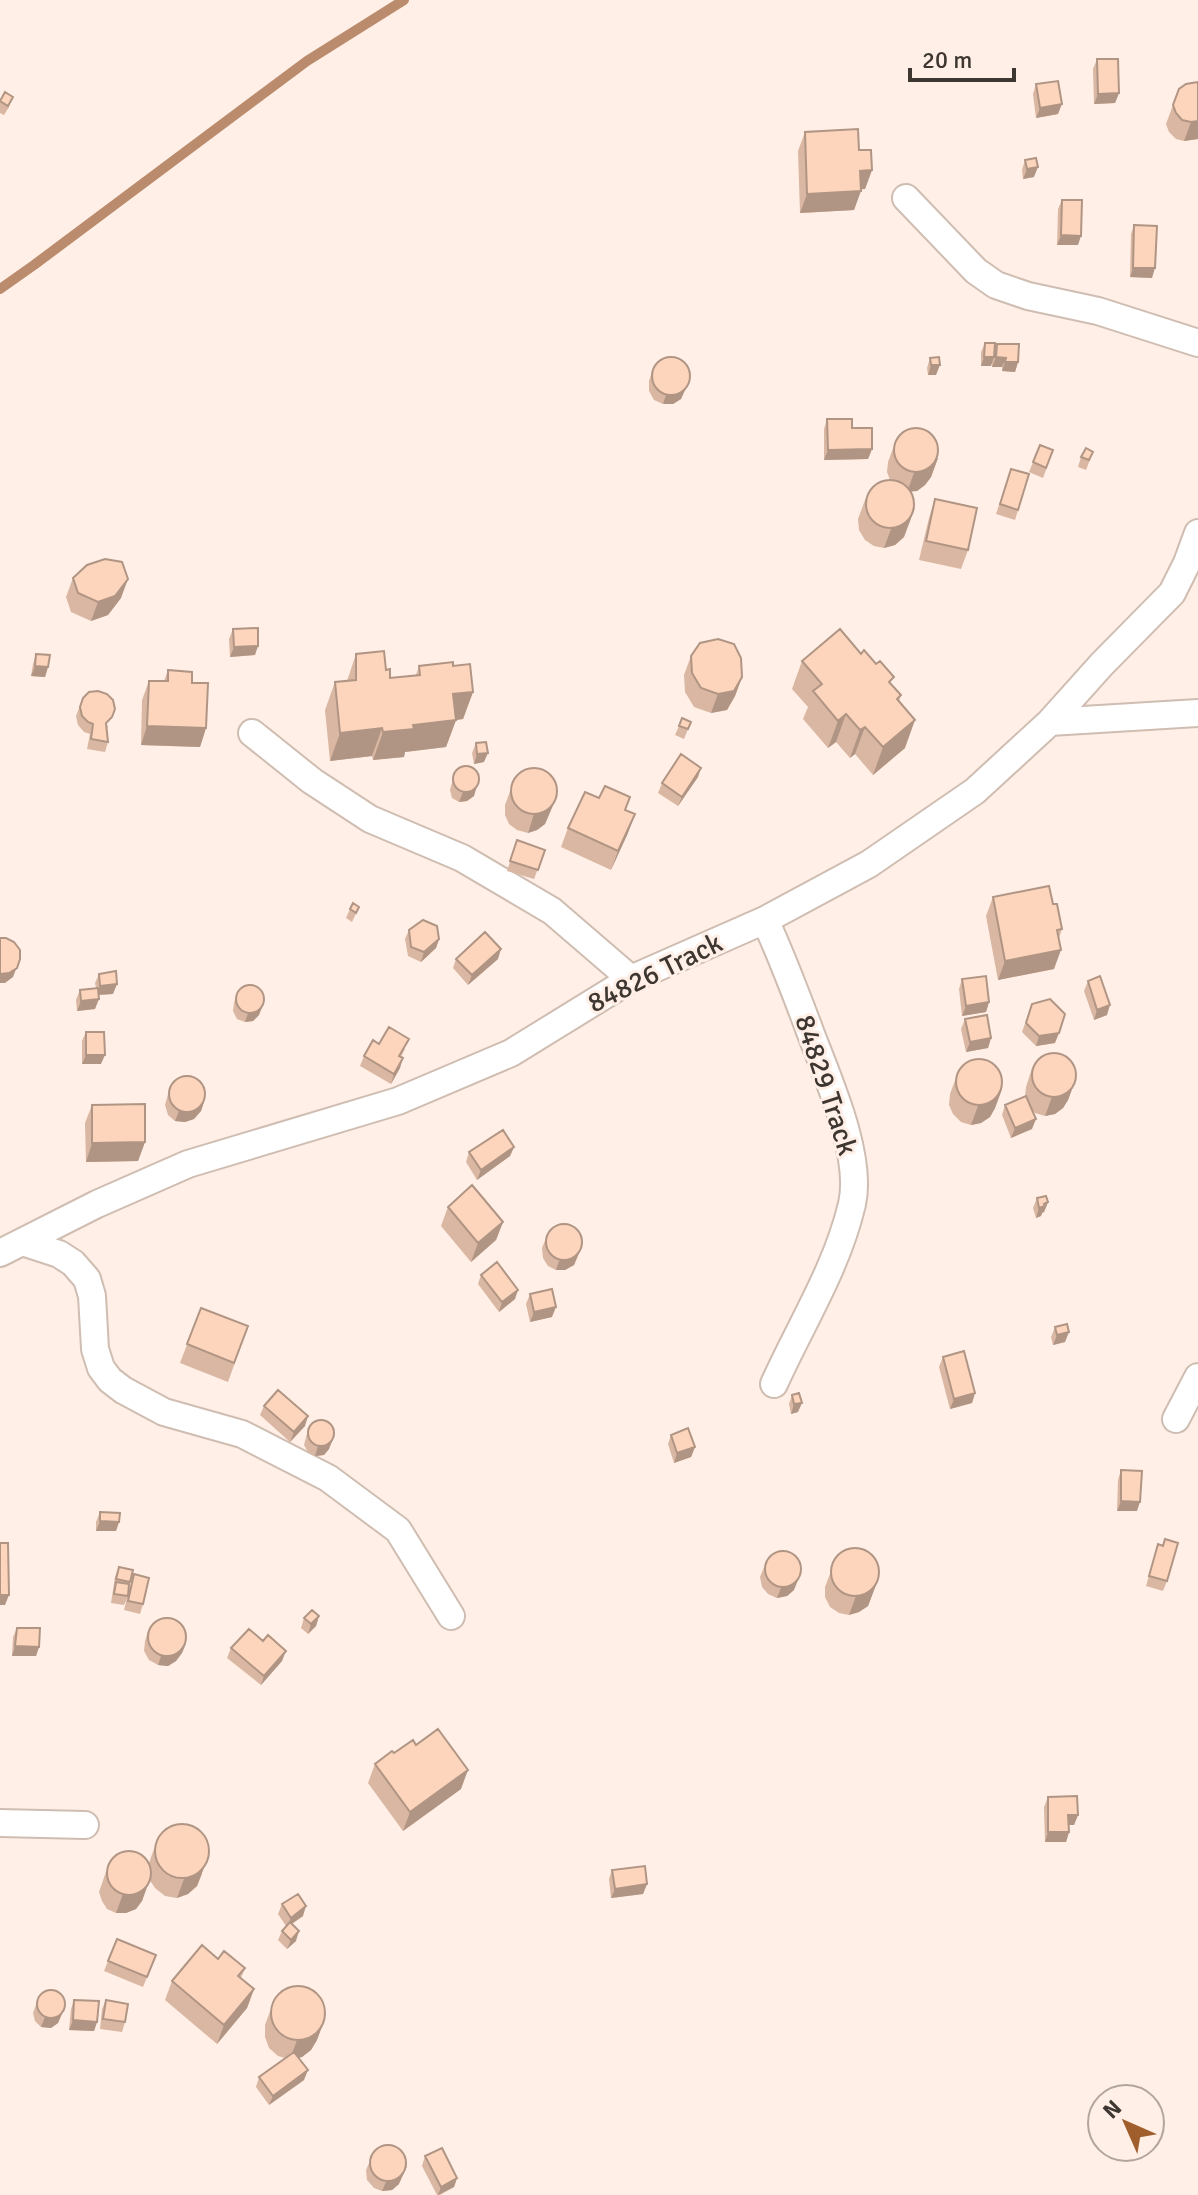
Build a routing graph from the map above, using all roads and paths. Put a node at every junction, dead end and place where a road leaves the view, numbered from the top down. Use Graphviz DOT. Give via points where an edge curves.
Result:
graph roads {
  1 [pos="906,198"];
  2 [pos="1198,343"];
  3 [pos="1198,533"];
  4 [pos="1198,713"];
  5 [pos="1050,722"];
  6 [pos="252,733"];
  7 [pos="765,920"];
  8 [pos="631,979"];
  9 [pos="11,1247"];
  10 [pos="1198,1377"];
  11 [pos="774,1384"];
  12 [pos="1176,1419"];
  13 [pos="451,1616"];
  14 [pos="0,1823"];
  15 [pos="85,1825"];
  1 -- 2 [label="street" via="996,285"];
  3 -- 5 [label="street, 84826 Track" via="1172,593"];
  4 -- 5 [label="street"];
  5 -- 7 [label="street, 84826 Track" via="975,791 869,864"];
  6 -- 8 [label="street" via="370,819 462,858 552,911"];
  7 -- 8 [label="street, 84826 Track"];
  7 -- 11 [label="street, 84829 Track" via="837,1102 853,1163 853,1201 835,1259"];
  8 -- 9 [label="street, 84826 Track" via="511,1053 398,1101 188,1164"];
  9 -- 13 [label="street" via="59,1254 87,1279 95,1349 110,1380 164,1412 242,1434 328,1478 398,1530"];
  10 -- 12 [label="street"];
  14 -- 15 [label="street"];
}
